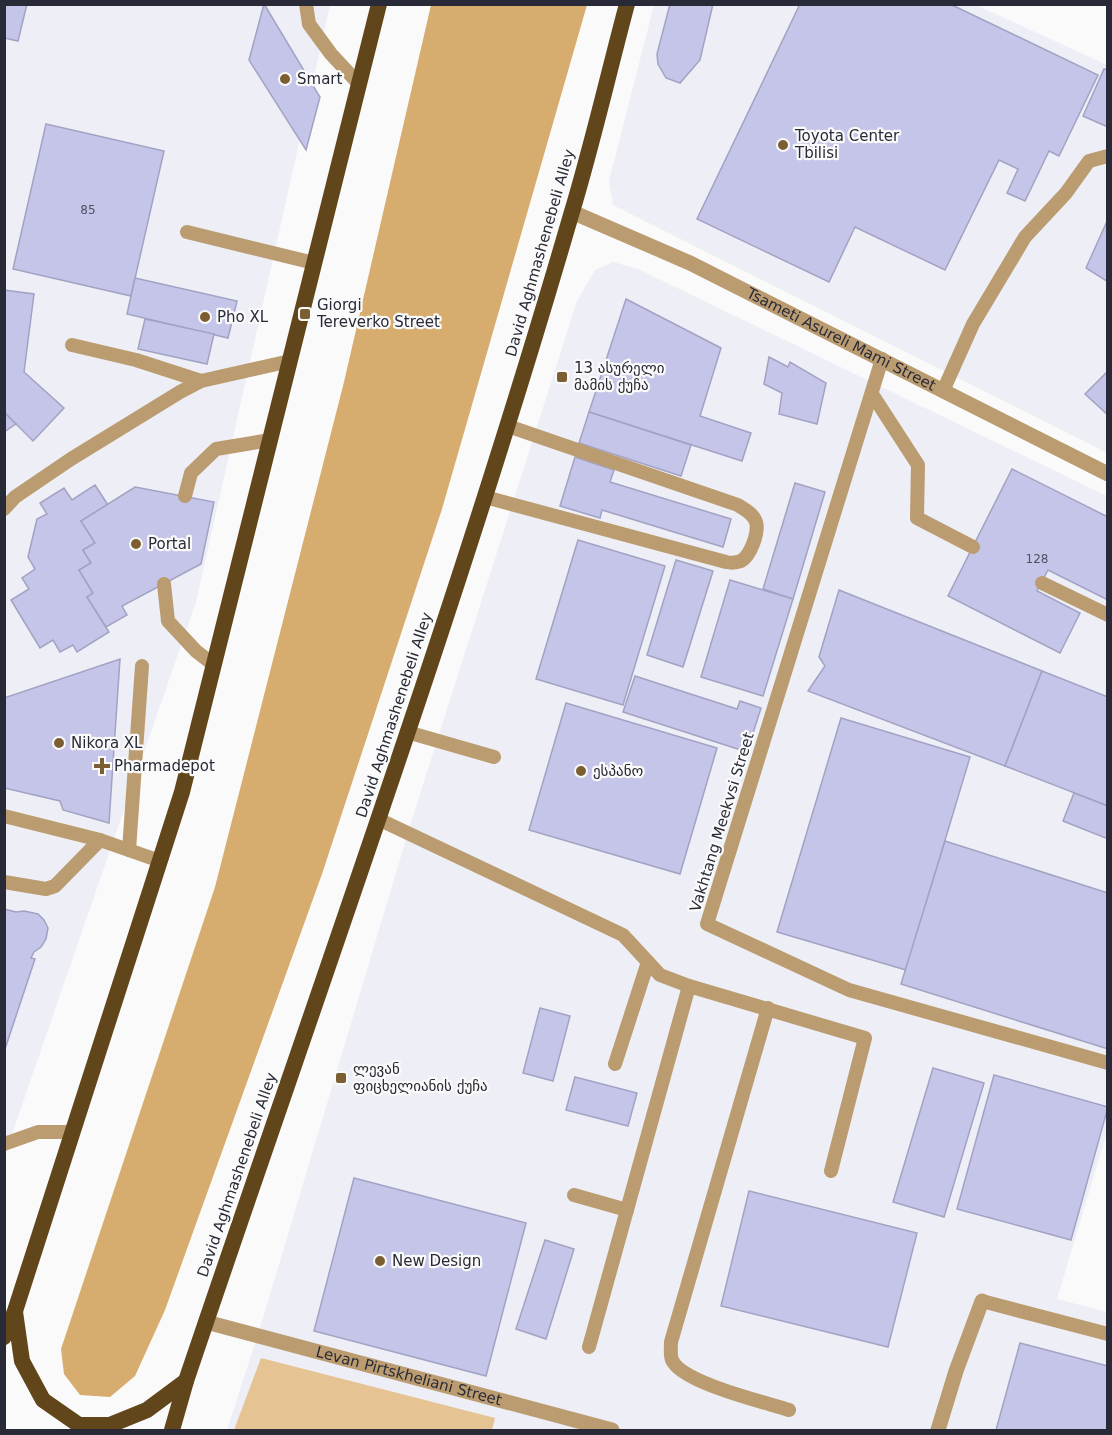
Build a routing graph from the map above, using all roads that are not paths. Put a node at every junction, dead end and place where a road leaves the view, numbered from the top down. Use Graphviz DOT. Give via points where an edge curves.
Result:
graph roads {
  1 [pos="306,4"];
  2 [pos="379,4"];
  3 [pos="627,4"];
  4 [pos="359,84"];
  5 [pos="1107,156"];
  6 [pos="572,212"];
  7 [pos="187,231"];
  8 [pos="314,263"];
  9 [pos="72,345"];
  10 [pos="882,359"];
  11 [pos="290,361"];
  12 [pos="201,381"];
  13 [pos="943,391"];
  14 [pos="872,394"];
  15 [pos="508,426"];
  16 [pos="270,440"];
  17 [pos="1107,474"];
  18 [pos="185,496"];
  19 [pos="485,497"];
  20 [pos="4,509"];
  21 [pos="972,547"];
  22 [pos="1042,583"];
  23 [pos="164,584"];
  24 [pos="1107,615"];
  25 [pos="214,665"];
  26 [pos="142,666"];
  27 [pos="407,732"];
  28 [pos="494,757"];
  29 [pos="4,816"];
  30 [pos="378,819"];
  31 [pos="100,840"];
  32 [pos="129,850"];
  33 [pos="159,861"];
  34 [pos="4,882"];
  35 [pos="648,962"];
  36 [pos="689,986"];
  37 [pos="768,1008"];
  38 [pos="1107,1063"];
  39 [pos="615,1065"];
  40 [pos="72,1132"];
  41 [pos="4,1144"];
  42 [pos="831,1172"];
  43 [pos="574,1195"];
  44 [pos="627,1210"];
  45 [pos="982,1301"];
  46 [pos="15,1311"];
  47 [pos="206,1322"];
  48 [pos="1107,1334"];
  49 [pos="4,1337"];
  50 [pos="589,1347"];
  51 [pos="186,1381"];
  52 [pos="789,1410"];
  53 [pos="172,1431"];
  54 [pos="612,1431"];
  55 [pos="938,1431"];
  1 -- 4 [label="lane" via="309,24"];
  2 -- 4 [label="highway"];
  3 -- 6 [label="highway, David Aghmashenebeli Alley"];
  4 -- 8 [label="highway"];
  5 -- 13 [label="lane" via="1089,160 1066,193 1024,237 973,324"];
  6 -- 10 [label="street, Tsameti Asureli Mami Street" via="690,263"];
  6 -- 15 [label="highway, David Aghmashenebeli Alley"];
  7 -- 8 [label="lane"];
  8 -- 11 [label="highway"];
  9 -- 12 [label="lane"];
  10 -- 13 [label="street, Tsameti Asureli Mami Street"];
  10 -- 14 [label="lane, Vakhtang Meekvsi Street"];
  11 -- 12 [label="lane"];
  11 -- 16 [label="highway"];
  12 -- 20 [label="lane" via="71,459 15,497"];
  13 -- 17 [label="street, Tsameti Asureli Mami Street"];
  14 -- 21 [label="lane" via="918,465 917,518"];
  14 -- 38 [label="lane, Vakhtang Meekvsi Street" via="707,924 849,990"];
  15 -- 19 [label="highway, David Aghmashenebeli Alley"];
  15 -- 19 [label="lane" via="738,506 752,514 756,532 742,561 726,562"];
  16 -- 18 [label="lane" via="216,449 191,473"];
  16 -- 25 [label="highway"];
  19 -- 27 [label="highway, David Aghmashenebeli Alley"];
  22 -- 24 [label="lane"];
  23 -- 25 [label="lane" via="168,621"];
  25 -- 33 [label="highway" via="182,792"];
  26 -- 32 [label="lane"];
  27 -- 28 [label="lane"];
  27 -- 30 [label="highway, David Aghmashenebeli Alley"];
  29 -- 31 [label="lane"];
  30 -- 35 [label="lane" via="622,935"];
  30 -- 47 [label="highway, David Aghmashenebeli Alley"];
  31 -- 32 [label="lane"];
  31 -- 34 [label="lane" via="55,886 46,889"];
  32 -- 33 [label="lane"];
  33 -- 40 [label="highway"];
  35 -- 36 [label="lane" via="660,975"];
  35 -- 39 [label="lane"];
  36 -- 37 [label="lane"];
  36 -- 44 [label="lane"];
  37 -- 42 [label="lane" via="865,1038"];
  37 -- 52 [label="lane" via="671,1342 671,1359 682,1373 705,1383"];
  40 -- 41 [label="lane" via="38,1132"];
  40 -- 46 [label="highway"];
  43 -- 44 [label="lane"];
  44 -- 50 [label="lane"];
  45 -- 48 [label="lane"];
  45 -- 55 [label="street"];
  46 -- 49 [label="highway"];
  46 -- 51 [label="highway" via="22,1361 43,1400 79,1425 110,1425 147,1410"];
  47 -- 51 [label="highway, David Aghmashenebeli Alley"];
  47 -- 54 [label="street, Levan Pirtskheliani Street"];
  51 -- 53 [label="highway, David Aghmashenebeli Alley"];
}
